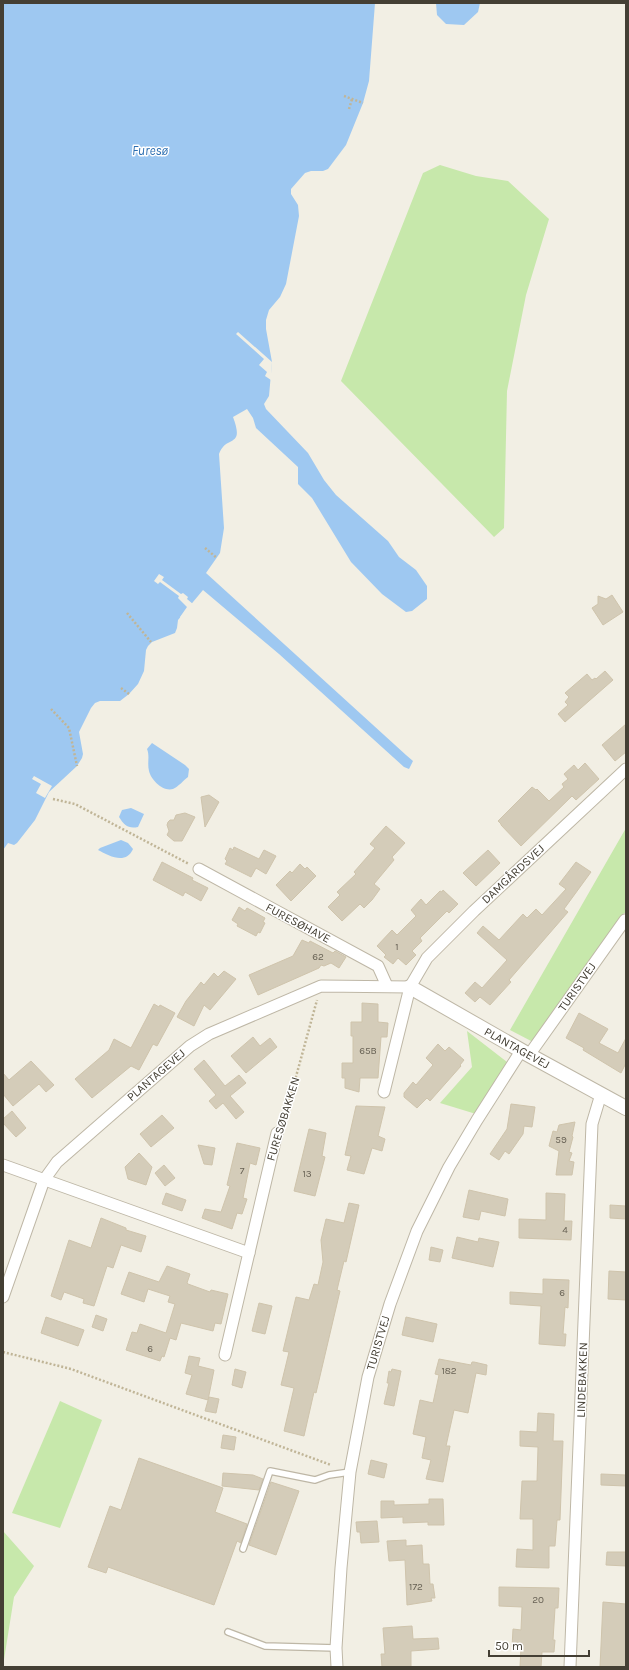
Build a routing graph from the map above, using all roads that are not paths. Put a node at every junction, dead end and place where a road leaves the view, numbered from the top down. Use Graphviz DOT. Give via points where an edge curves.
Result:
graph roads {
  1 [pos="626,770"];
  2 [pos="199,869"];
  3 [pos="625,920"];
  4 [pos="387,986"];
  5 [pos="410,987"];
  6 [pos="525,1053"];
  7 [pos="384,1092"];
  8 [pos="601,1094"];
  9 [pos="626,1108"];
  10 [pos="277,1133"];
  11 [pos="3,1165"];
  12 [pos="44,1180"];
  13 [pos="249,1253"];
  14 [pos="3,1297"];
  15 [pos="225,1355"];
  16 [pos="350,1472"];
  17 [pos="243,1549"];
  18 [pos="228,1632"];
  19 [pos="336,1648"];
  20 [pos="337,1667"];
  21 [pos="570,1667"];
  1 -- 5 [label="street, DAMGÅRDSVEJ" via="427,958"];
  2 -- 4 [label="street, FURESØHAVE" via="378,966"];
  3 -- 6 [label="street, TURISTVEJ"];
  4 -- 5 [label="street, PLANTAGEVEJ"];
  4 -- 12 [label="street, PLANTAGEVEJ" via="321,986 209,1034 190,1046 57,1162"];
  5 -- 6 [label="street, PLANTAGEVEJ"];
  5 -- 7 [label="street"];
  6 -- 8 [label="street, PLANTAGEVEJ"];
  6 -- 16 [label="street, TURISTVEJ" via="477,1120 449,1167 417,1231 390,1304 368,1377"];
  8 -- 9 [label="street, PLANTAGEVEJ"];
  8 -- 21 [label="street, LINDEBAKKEN" via="592,1124"];
  10 -- 13 [label="street, FURESØBAKKEN"];
  11 -- 12 [label="street"];
  12 -- 13 [label="street"];
  12 -- 14 [label="street, PLANTAGEVEJ"];
  13 -- 15 [label="street, FURESØBAKKEN"];
  16 -- 17 [label="lane" via="329,1474 315,1480 270,1471"];
  16 -- 19 [label="street, TURISTVEJ"];
  18 -- 19 [label="lane" via="265,1646"];
  19 -- 20 [label="street, TURISTVEJ"];
}
